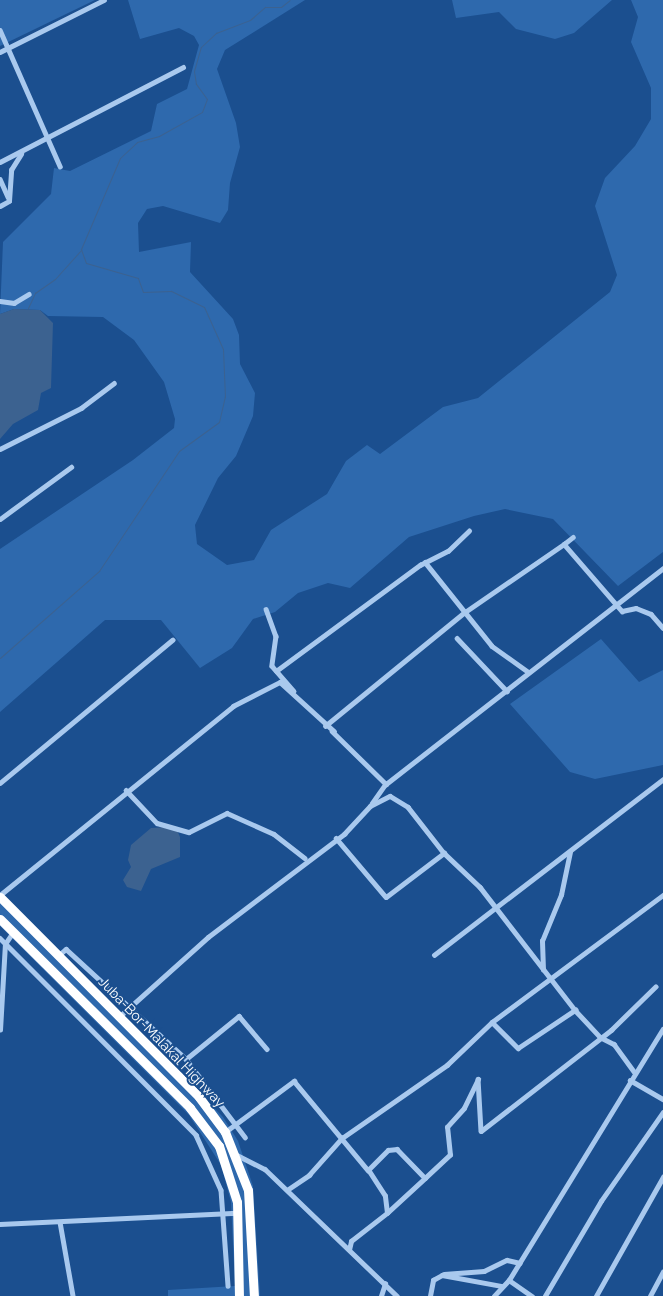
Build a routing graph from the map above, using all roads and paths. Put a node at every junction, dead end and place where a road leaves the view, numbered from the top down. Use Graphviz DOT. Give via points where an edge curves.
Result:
graph roads {
  1 [pos="104,0"];
  2 [pos="0,30"];
  3 [pos="8,48"];
  4 [pos="0,52"];
  5 [pos="183,67"];
  6 [pos="47,139"];
  7 [pos="24,150"];
  8 [pos="0,162"];
  9 [pos="60,166"];
  10 [pos="0,179"];
  11 [pos="9,201"];
  12 [pos="0,206"];
  13 [pos="29,294"];
  14 [pos="0,302"];
  15 [pos="114,383"];
  16 [pos="0,449"];
  17 [pos="72,467"];
  18 [pos="0,519"];
  19 [pos="469,531"];
  20 [pos="573,537"];
  21 [pos="564,544"];
  22 [pos="425,562"];
  23 [pos="663,568"];
  24 [pos="614,604"];
  25 [pos="266,609"];
  26 [pos="465,612"];
  27 [pos="663,628"];
  28 [pos="457,638"];
  29 [pos="172,640"];
  30 [pos="276,671"];
  31 [pos="527,671"];
  32 [pos="507,691"];
  33 [pos="325,726"];
  34 [pos="334,731"];
  35 [pos="663,779"];
  36 [pos="0,783"];
  37 [pos="386,784"];
  38 [pos="126,790"];
  39 [pos="370,806"];
  40 [pos="336,838"];
  41 [pos="570,852"];
  42 [pos="444,853"];
  43 [pos="305,858"];
  44 [pos="663,895"];
  45 [pos="0,896"];
  46 [pos="493,908"];
  47 [pos="0,919"];
  48 [pos="13,932"];
  49 [pos="0,938"];
  50 [pos="5,944"];
  51 [pos="59,955"];
  52 [pos="434,955"];
  53 [pos="543,970"];
  54 [pos="551,978"];
  55 [pos="654,986"];
  56 [pos="129,1007"];
  57 [pos="575,1010"];
  58 [pos="120,1016"];
  59 [pos="492,1022"];
  60 [pos="663,1029"];
  61 [pos="0,1030"];
  62 [pos="600,1037"];
  63 [pos="267,1050"];
  64 [pos="186,1059"];
  65 [pos="634,1072"];
  66 [pos="630,1080"];
  67 [pos="663,1099"];
  68 [pos="663,1112"];
  69 [pos="225,1132"];
  70 [pos="245,1138"];
  71 [pos="342,1138"];
  72 [pos="237,1155"];
  73 [pos="368,1170"];
  74 [pos="663,1177"];
  75 [pos="425,1178"];
  76 [pos="287,1190"];
  77 [pos="238,1213"];
  78 [pos="387,1213"];
  79 [pos="224,1214"];
  80 [pos="60,1222"];
  81 [pos="0,1224"];
  82 [pos="349,1250"];
  83 [pos="520,1264"];
  84 [pos="663,1272"];
  85 [pos="442,1275"];
  86 [pos="508,1280"];
  87 [pos="385,1284"];
  88 [pos="228,1286"];
  89 [pos="502,1286"];
  90 [pos="73,1296"];
  91 [pos="239,1296"];
  92 [pos="254,1296"];
  93 [pos="381,1296"];
  94 [pos="398,1296"];
  95 [pos="430,1296"];
  96 [pos="494,1296"];
  97 [pos="532,1296"];
  98 [pos="545,1296"];
  99 [pos="596,1296"];
  100 [pos="650,1296"];
  1 -- 3 [label="street"];
  2 -- 3 [label="street"];
  3 -- 4 [label="street"];
  3 -- 6 [label="street"];
  5 -- 6 [label="street"];
  6 -- 7 [label="street"];
  6 -- 9 [label="street"];
  7 -- 8 [label="street"];
  7 -- 11 [label="street" via="14,162"];
  10 -- 11 [label="street"];
  11 -- 12 [label="street"];
  13 -- 14 [label="street" via="14,303"];
  15 -- 16 [label="street" via="81,408"];
  17 -- 18 [label="street"];
  19 -- 22 [label="street" via="448,551"];
  20 -- 21 [label="street"];
  21 -- 24 [label="street"];
  21 -- 26 [label="street"];
  22 -- 26 [label="street"];
  22 -- 30 [label="street"];
  23 -- 24 [label="street"];
  24 -- 27 [label="street" via="622,611 636,608 651,614"];
  24 -- 31 [label="street"];
  25 -- 30 [label="street" via="274,621 272,666"];
  26 -- 31 [label="street" via="492,646"];
  26 -- 33 [label="street"];
  28 -- 32 [label="street"];
  29 -- 36 [label="street"];
  30 -- 33 [label="street"];
  31 -- 32 [label="street"];
  32 -- 37 [label="street"];
  33 -- 37 [label="street"];
  34 -- 38 [label="street" via="280,682 234,706"];
  35 -- 41 [label="street"];
  37 -- 39 [label="street"];
  38 -- 43 [label="street" via="157,823 189,832 227,813 274,834"];
  38 -- 45 [label="street"];
  39 -- 40 [label="street"];
  39 -- 42 [label="street" via="390,796 408,807"];
  40 -- 42 [label="street" via="386,897"];
  40 -- 56 [label="street" via="208,937"];
  41 -- 46 [label="street"];
  41 -- 53 [label="street" via="561,895 542,941"];
  42 -- 46 [label="street" via="480,887"];
  44 -- 54 [label="street"];
  45 -- 51 [label="highway, Juba-Bor-Malakal Highway"];
  46 -- 52 [label="street"];
  46 -- 53 [label="street"];
  47 -- 48 [label="highway, Juba-Bor-Malakal Highway"];
  48 -- 50 [label="street"];
  48 -- 77 [label="highway, Juba-Bor-Malakal Highway" via="204,1124 226,1162"];
  49 -- 50 [label="street"];
  50 -- 61 [label="street"];
  50 -- 79 [label="street" via="196,1135 220,1190"];
  51 -- 56 [label="street" via="66,949"];
  51 -- 58 [label="highway, Juba-Bor-Malakal Highway"];
  53 -- 54 [label="street"];
  54 -- 57 [label="street"];
  54 -- 59 [label="street"];
  55 -- 62 [label="street"];
  56 -- 58 [label="street"];
  56 -- 64 [label="street"];
  57 -- 59 [label="street" via="518,1048"];
  57 -- 62 [label="street"];
  58 -- 69 [label="highway, Juba-Bor-Malakal Highway" via="199,1097"];
  59 -- 71 [label="street" via="447,1065"];
  60 -- 65 [label="street"];
  62 -- 65 [label="street" via="614,1044"];
  62 -- 75 [label="street" via="481,1131 478,1079 464,1108 447,1127 450,1155"];
  63 -- 64 [label="street" via="239,1016"];
  64 -- 70 [label="street"];
  65 -- 66 [label="street"];
  66 -- 67 [label="street"];
  66 -- 83 [label="street"];
  68 -- 98 [label="street" via="601,1201"];
  69 -- 71 [label="street" via="294,1081"];
  69 -- 72 [label="highway, Juba-Bor-Malakal Highway"];
  71 -- 73 [label="street"];
  71 -- 76 [label="street" via="309,1175"];
  72 -- 76 [label="street" via="265,1169"];
  72 -- 92 [label="highway, Juba-Bor-Malakal Highway" via="252,1216"];
  73 -- 75 [label="street" via="388,1150 397,1150"];
  73 -- 78 [label="street" via="384,1196"];
  74 -- 99 [label="street"];
  75 -- 78 [label="street"];
  76 -- 82 [label="street"];
  77 -- 79 [label="street"];
  77 -- 91 [label="highway, Juba-Bor-Malakal Highway"];
  78 -- 82 [label="street" via="351,1242"];
  79 -- 80 [label="street"];
  79 -- 88 [label="street"];
  80 -- 81 [label="street"];
  80 -- 90 [label="street"];
  82 -- 87 [label="street"];
  83 -- 85 [label="street" via="507,1260 484,1271"];
  83 -- 86 [label="street"];
  84 -- 100 [label="street"];
  85 -- 89 [label="street"];
  85 -- 95 [label="street" via="433,1280"];
  86 -- 89 [label="street"];
  86 -- 97 [label="street"];
  87 -- 93 [label="street"];
  87 -- 94 [label="street"];
  89 -- 96 [label="street"];
}
